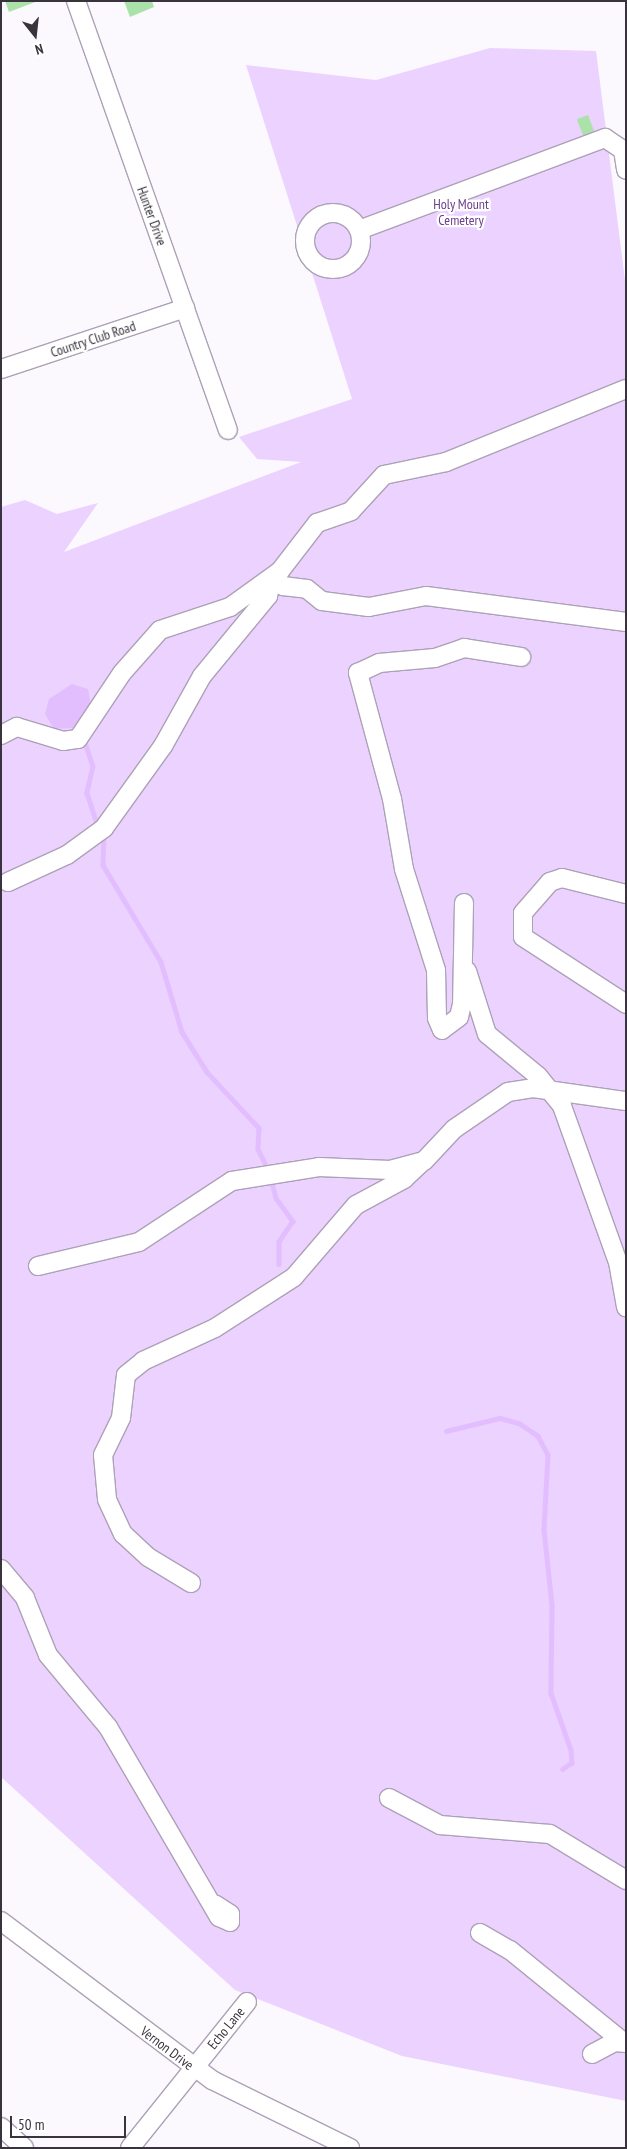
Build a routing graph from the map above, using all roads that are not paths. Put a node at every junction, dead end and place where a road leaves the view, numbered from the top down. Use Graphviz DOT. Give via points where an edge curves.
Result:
graph roads {
  1 [pos="76,1"];
  2 [pos="626,170"];
  3 [pos="360,230"];
  4 [pos="185,308"];
  5 [pos="1,369"];
  6 [pos="626,389"];
  7 [pos="228,430"];
  8 [pos="272,578"];
  9 [pos="626,622"];
  10 [pos="521,657"];
  11 [pos="1,734"];
  12 [pos="8,882"];
  13 [pos="626,894"];
  14 [pos="464,903"];
  15 [pos="462,956"];
  16 [pos="626,1004"];
  17 [pos="550,1090"];
  18 [pos="626,1101"];
  19 [pos="424,1161"];
  20 [pos="38,1266"];
  21 [pos="626,1307"];
  22 [pos="1,1569"];
  23 [pos="191,1583"];
  24 [pos="390,1798"];
  25 [pos="626,1880"];
  26 [pos="216,1905"];
  27 [pos="1,1921"];
  28 [pos="480,1933"];
  29 [pos="248,2002"];
  30 [pos="624,2042"];
  31 [pos="592,2054"];
  32 [pos="194,2068"];
  33 [pos="1,2127"];
  34 [pos="24,2148"];
  35 [pos="130,2148"];
  36 [pos="350,2148"];
  1 -- 4 [label="street, Hunter Drive"];
  2 -- 3 [label="street" via="622,150 612,139"];
  4 -- 5 [label="street, Country Club Road"];
  4 -- 7 [label="street, Hunter Drive"];
  6 -- 8 [label="street" via="482,449 384,475 351,511 316,523"];
  8 -- 9 [label="street" via="282,586 307,589 322,601 369,607 426,596"];
  8 -- 11 [label="street" via="207,618 160,630 122,673 78,739 63,741 17,727"];
  8 -- 12 [label="street" via="268,596 202,676 163,746 100,831 67,855"];
  10 -- 15 [label="street" via="464,648 435,658 379,663 358,674 392,800 406,879 436,970 437,1018 442,1030 459,1017"];
  13 -- 16 [label="street" via="562,878 550,882 524,912 523,937"];
  14 -- 15 [label="street" via="467,931"];
  15 -- 17 [label="street" via="487,1034"];
  17 -- 18 [label="street"];
  17 -- 19 [label="street" via="508,1092 454,1129"];
  17 -- 21 [label="street" via="575,1139 618,1262"];
  19 -- 20 [label="street" via="390,1170 319,1168 232,1181 139,1242"];
  19 -- 23 [label="street" via="404,1178 350,1210 294,1277 215,1328 143,1362 126,1375 121,1418 104,1454 107,1499 123,1534 148,1557"];
  22 -- 26 [label="street" via="25,1598 48,1655 108,1727"];
  24 -- 25 [label="street" via="440,1825 550,1834"];
  27 -- 32 [label="street, Vernon Drive"];
  28 -- 30 [label="street" via="510,1950"];
  29 -- 32 [label="street, Echo Lane"];
  30 -- 31 [label="street"];
  32 -- 35 [label="street, Echo Lane"];
  32 -- 36 [label="street, Vernon Drive" via="278,2116"];
  33 -- 34 [label="street"];
}
